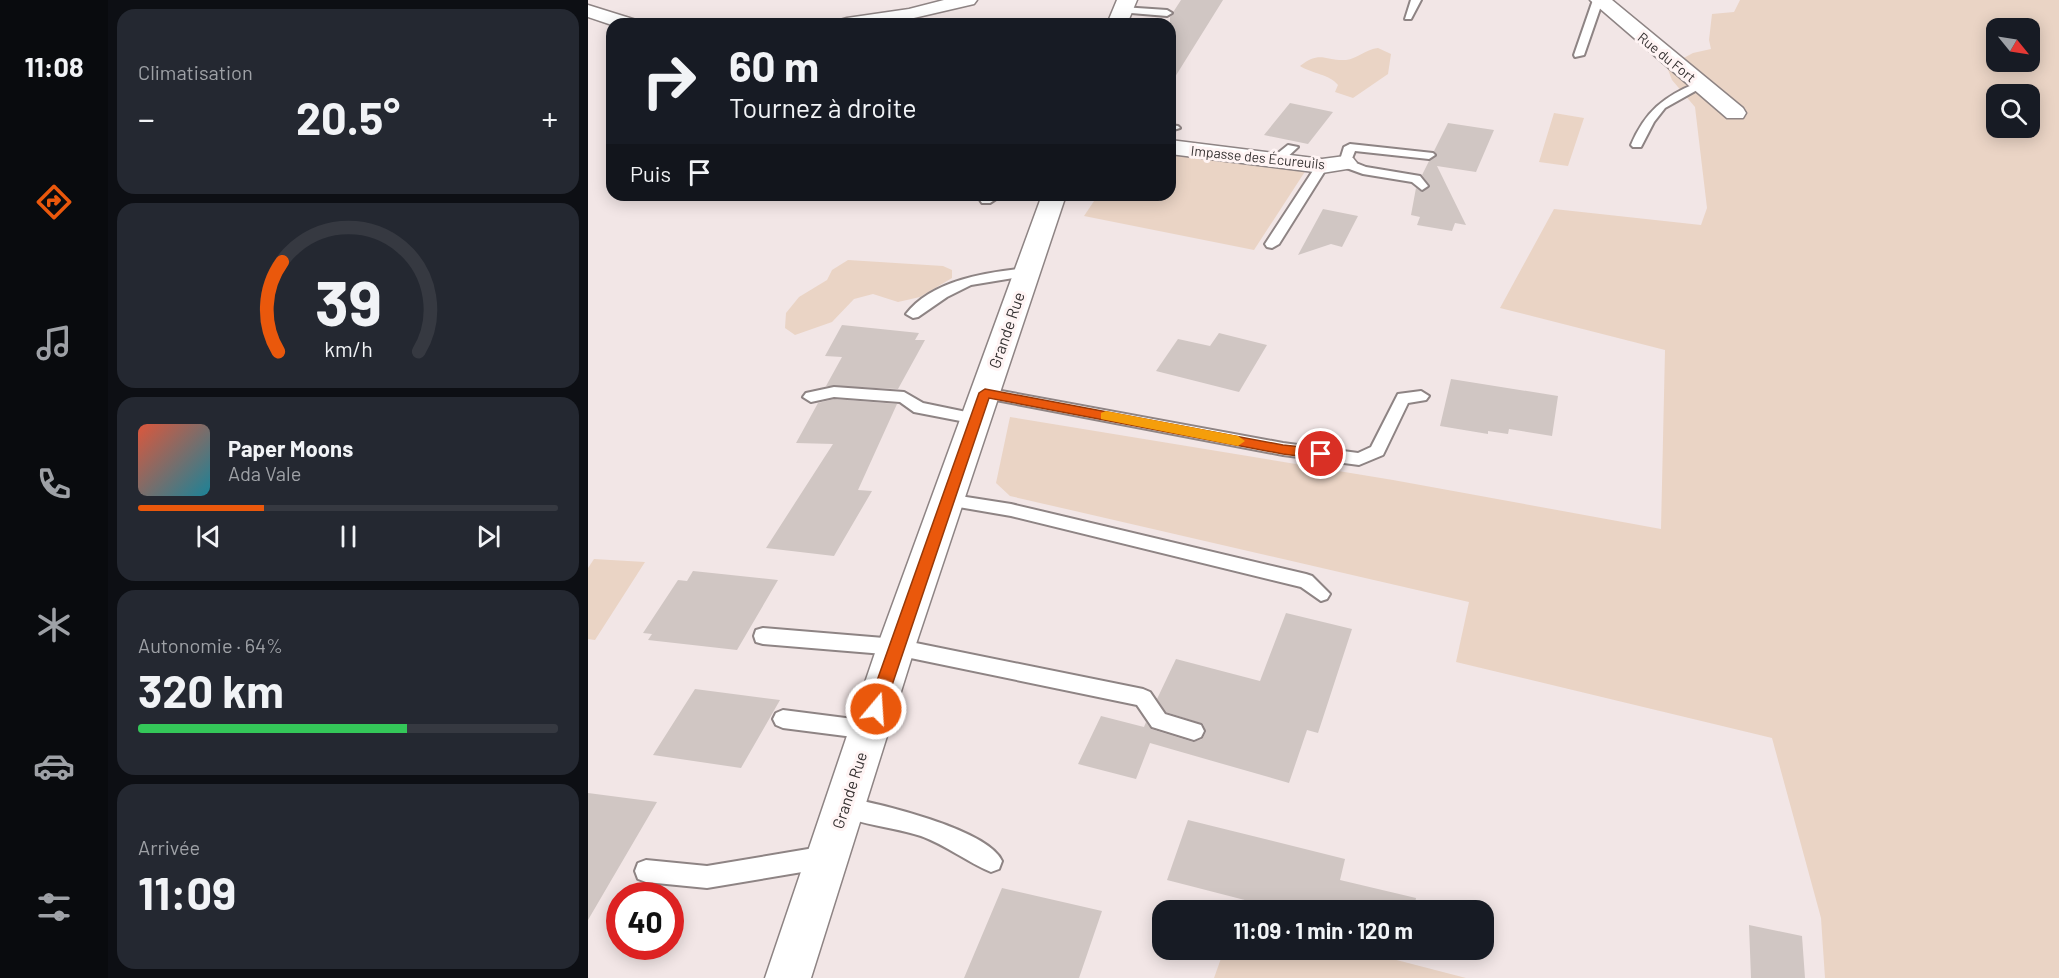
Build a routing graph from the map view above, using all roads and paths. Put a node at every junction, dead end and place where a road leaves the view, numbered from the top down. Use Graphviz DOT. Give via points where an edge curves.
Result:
graph roads {
  1 [pos="967,0"];
  2 [pos="1416,0"];
  3 [pos="1599,0"];
  4 [pos="588,11"];
  5 [pos="1122,11"];
  6 [pos="1167,13"];
  7 [pos="1408,17"];
  8 [pos="610,18"];
  9 [pos="888,18"];
  10 [pos="1579,55"];
  11 [pos="1701,85"];
  12 [pos="1735,113"];
  13 [pos="1176,136"];
  14 [pos="1637,145"];
  15 [pos="1429,155"];
  16 [pos="1334,164"];
  17 [pos="1422,186"];
  18 [pos="1052,201"];
  19 [pos="1272,244"];
  20 [pos="1027,272"];
  21 [pos="913,314"];
  22 [pos="1421,396"];
  23 [pos="811,397"];
  24 [pos="980,406"];
  25 [pos="947,500"];
  26 [pos="1321,594"];
  27 [pos="763,636"];
  28 [pos="896,647"];
  29 [pos="783,719"];
  30 [pos="869,730"];
  31 [pos="1194,731"];
  32 [pos="843,807"];
  33 [pos="827,857"];
  34 [pos="991,861"];
  35 [pos="646,871"];
  36 [pos="788,978"];
  1 -- 9 [label="street"];
  2 -- 7 [label="lane"];
  3 -- 10 [label="lane"];
  3 -- 11 [label="street, Rue du Fort"];
  4 -- 8 [label="street"];
  5 -- 6 [label="lane"];
  11 -- 12 [label="street, Rue du Fort"];
  11 -- 14 [label="lane" via="1665,100 1643,128"];
  13 -- 16 [label="street, Impasse des Écureuils"];
  15 -- 16 [label="lane" via="1350,147"];
  16 -- 17 [label="lane" via="1416,179"];
  16 -- 19 [label="lane"];
  18 -- 20 [label="street, Grande Rue"];
  20 -- 21 [label="lane" via="963,282 941,292"];
  20 -- 24 [label="street, Grande Rue"];
  22 -- 24 [label="lane" via="1403,398 1377,451 1359,459"];
  23 -- 24 [label="lane" via="834,392 904,397 919,408"];
  24 -- 25 [label="street, Grande Rue"];
  25 -- 26 [label="lane" via="1011,510 1306,581"];
  25 -- 28 [label="street, Grande Rue"];
  27 -- 28 [label="lane"];
  28 -- 30 [label="street, Grande Rue"];
  28 -- 31 [label="lane" via="1143,698 1159,721"];
  29 -- 30 [label="lane"];
  30 -- 32 [label="street, Grande Rue"];
  32 -- 33 [label="street, Grande Rue"];
  32 -- 34 [label="lane" via="905,819 965,843"];
  33 -- 35 [label="lane" via="707,878"];
  33 -- 36 [label="street, Grande Rue"];
}
